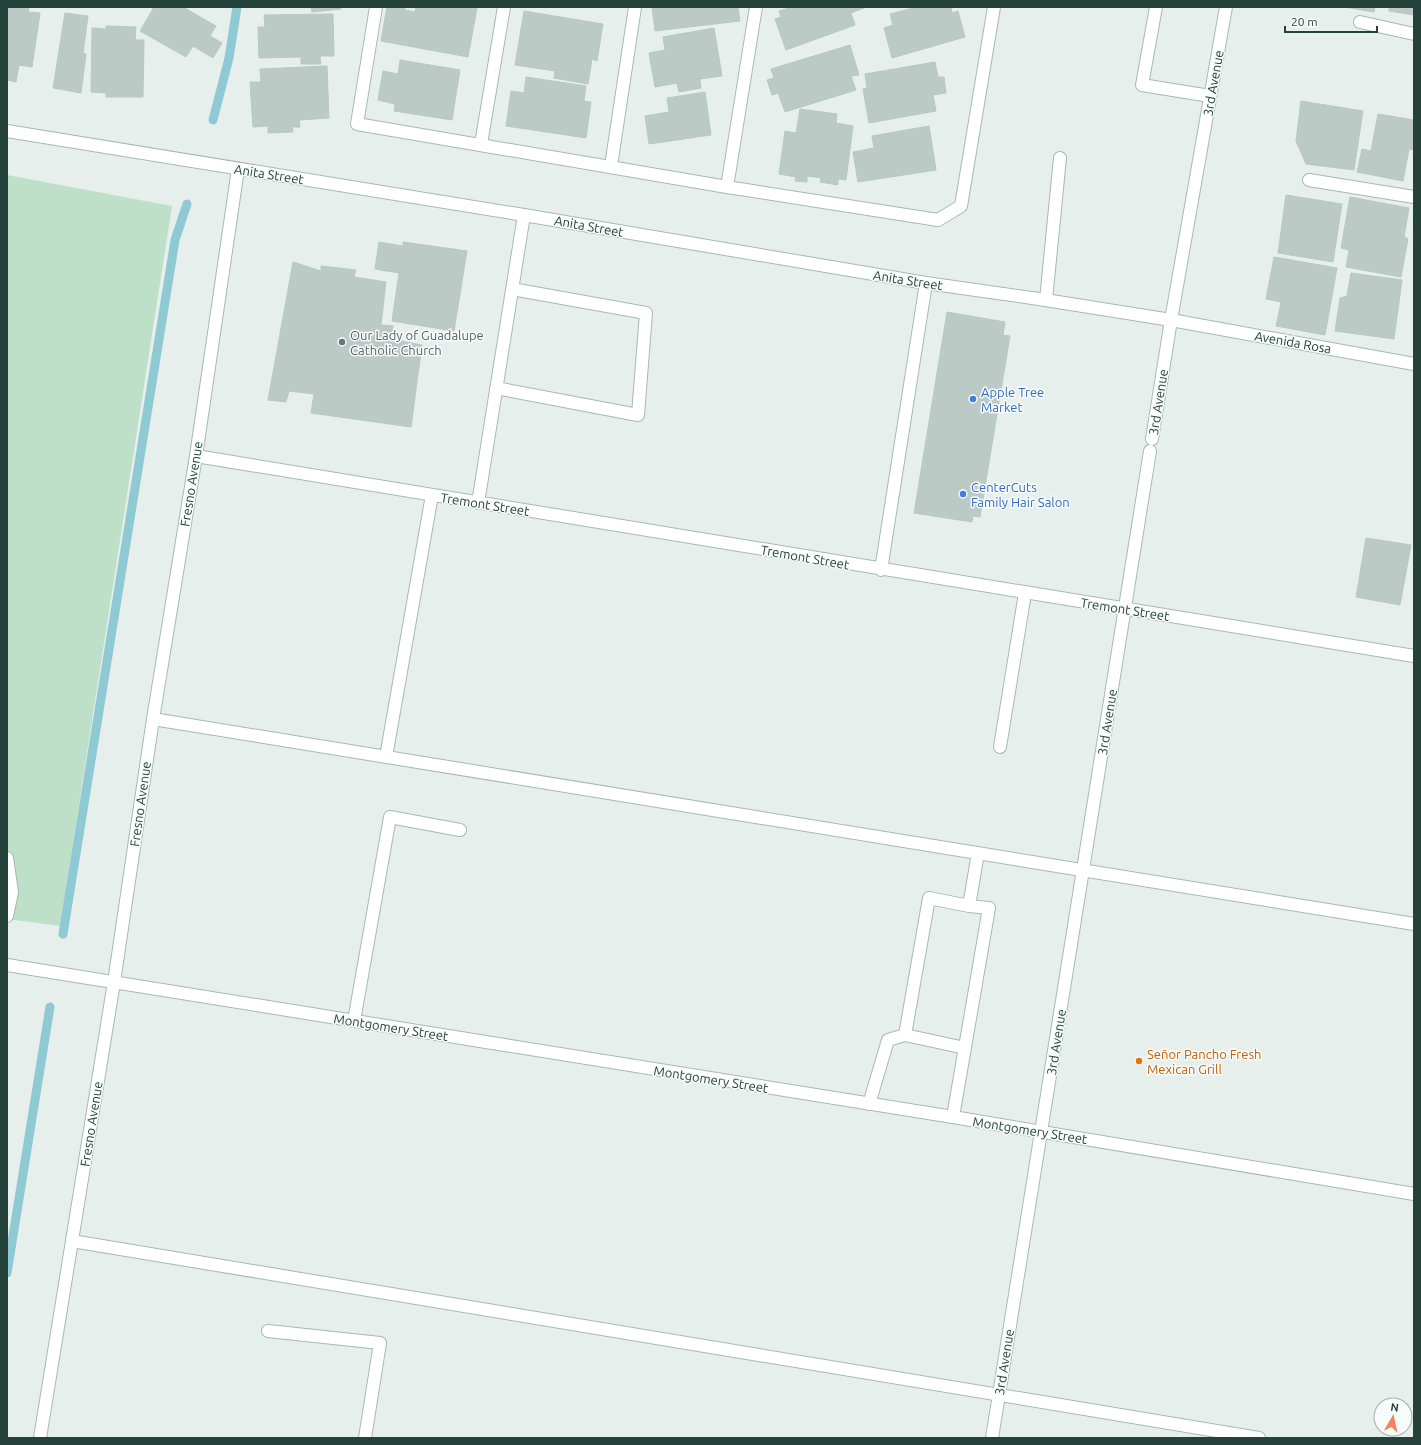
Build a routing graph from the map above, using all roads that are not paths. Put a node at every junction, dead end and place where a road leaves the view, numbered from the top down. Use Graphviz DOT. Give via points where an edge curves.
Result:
graph roads {
  1 [pos="376,7"];
  2 [pos="504,7"];
  3 [pos="635,7"];
  4 [pos="756,7"];
  5 [pos="994,7"];
  6 [pos="1156,7"];
  7 [pos="1226,7"];
  8 [pos="1360,22"];
  9 [pos="1414,34"];
  10 [pos="1210,96"];
  11 [pos="7,131"];
  12 [pos="481,144"];
  13 [pos="1060,158"];
  14 [pos="611,166"];
  15 [pos="238,169"];
  16 [pos="1309,180"];
  17 [pos="727,187"];
  18 [pos="1414,197"];
  19 [pos="524,215"];
  20 [pos="926,283"];
  21 [pos="512,289"];
  22 [pos="1046,300"];
  23 [pos="1171,320"];
  24 [pos="1414,364"];
  25 [pos="496,388"];
  26 [pos="196,456"];
  27 [pos="432,495"];
  28 [pos="478,503"];
  29 [pos="881,570"];
  30 [pos="1025,593"];
  31 [pos="1125,609"];
  32 [pos="1414,656"];
  33 [pos="153,719"];
  34 [pos="1000,747"];
  35 [pos="386,757"];
  36 [pos="460,830"];
  37 [pos="978,853"];
  38 [pos="7,858"];
  39 [pos="1083,870"];
  40 [pos="969,906"];
  41 [pos="7,916"];
  42 [pos="1414,924"];
  43 [pos="7,965"];
  44 [pos="114,982"];
  45 [pos="354,1021"];
  46 [pos="905,1034"];
  47 [pos="965,1048"];
  48 [pos="869,1104"];
  49 [pos="953,1118"];
  50 [pos="1041,1132"];
  51 [pos="1414,1194"];
  52 [pos="72,1241"];
  53 [pos="268,1331"];
  54 [pos="999,1396"];
  55 [pos="40,1438"];
  56 [pos="365,1438"];
  57 [pos="992,1438"];
  58 [pos="1258,1438"];
  1 -- 12 [label="street" via="357,124"];
  2 -- 12 [label="street"];
  3 -- 14 [label="street"];
  4 -- 17 [label="street"];
  5 -- 17 [label="street" via="961,206 938,220"];
  6 -- 10 [label="street" via="1142,85"];
  7 -- 10 [label="street, 3rd Avenue"];
  8 -- 9 [label="street"];
  10 -- 23 [label="street, 3rd Avenue"];
  11 -- 15 [label="street, Anita Street"];
  12 -- 14 [label="street"];
  13 -- 22 [label="street"];
  14 -- 17 [label="street"];
  15 -- 19 [label="street, Anita Street"];
  15 -- 26 [label="street, Fresno Avenue"];
  16 -- 18 [label="street"];
  19 -- 20 [label="street, Anita Street"];
  19 -- 21 [label="street"];
  20 -- 22 [label="street, Anita Street"];
  20 -- 29 [label="street"];
  21 -- 25 [label="street"];
  21 -- 25 [label="street" via="646,313 638,415"];
  22 -- 23 [label="street, Anita Street"];
  23 -- 24 [label="street, Avenida Rosa"];
  23 -- 31 [label="street, 3rd Avenue"];
  25 -- 28 [label="street"];
  26 -- 27 [label="street, Tremont Street"];
  26 -- 33 [label="street, Fresno Avenue"];
  27 -- 28 [label="street, Tremont Street"];
  27 -- 35 [label="street"];
  28 -- 29 [label="street, Tremont Street"];
  29 -- 30 [label="street, Tremont Street"];
  30 -- 31 [label="street, Tremont Street"];
  30 -- 34 [label="street"];
  31 -- 32 [label="street, Tremont Street"];
  31 -- 39 [label="street, 3rd Avenue"];
  33 -- 35 [label="street"];
  33 -- 44 [label="street, Fresno Avenue"];
  35 -- 37 [label="street"];
  36 -- 45 [label="street" via="390,817"];
  37 -- 39 [label="street"];
  37 -- 40 [label="street"];
  38 -- 41 [label="street" via="12,892"];
  39 -- 42 [label="street"];
  39 -- 50 [label="street, 3rd Avenue"];
  40 -- 46 [label="street" via="929,898"];
  40 -- 47 [label="street" via="989,908"];
  43 -- 44 [label="street, Montgomery Street"];
  44 -- 45 [label="street, Montgomery Street"];
  44 -- 52 [label="street, Fresno Avenue"];
  45 -- 48 [label="street, Montgomery Street"];
  46 -- 47 [label="street"];
  46 -- 48 [label="street" via="888,1040"];
  47 -- 49 [label="street"];
  48 -- 49 [label="street, Montgomery Street"];
  49 -- 50 [label="street, Montgomery Street"];
  50 -- 51 [label="street, Montgomery Street"];
  50 -- 54 [label="street, 3rd Avenue"];
  52 -- 54 [label="street"];
  52 -- 55 [label="street, Fresno Avenue"];
  53 -- 56 [label="street" via="380,1343"];
  54 -- 57 [label="street, 3rd Avenue"];
  54 -- 58 [label="street"];
}
